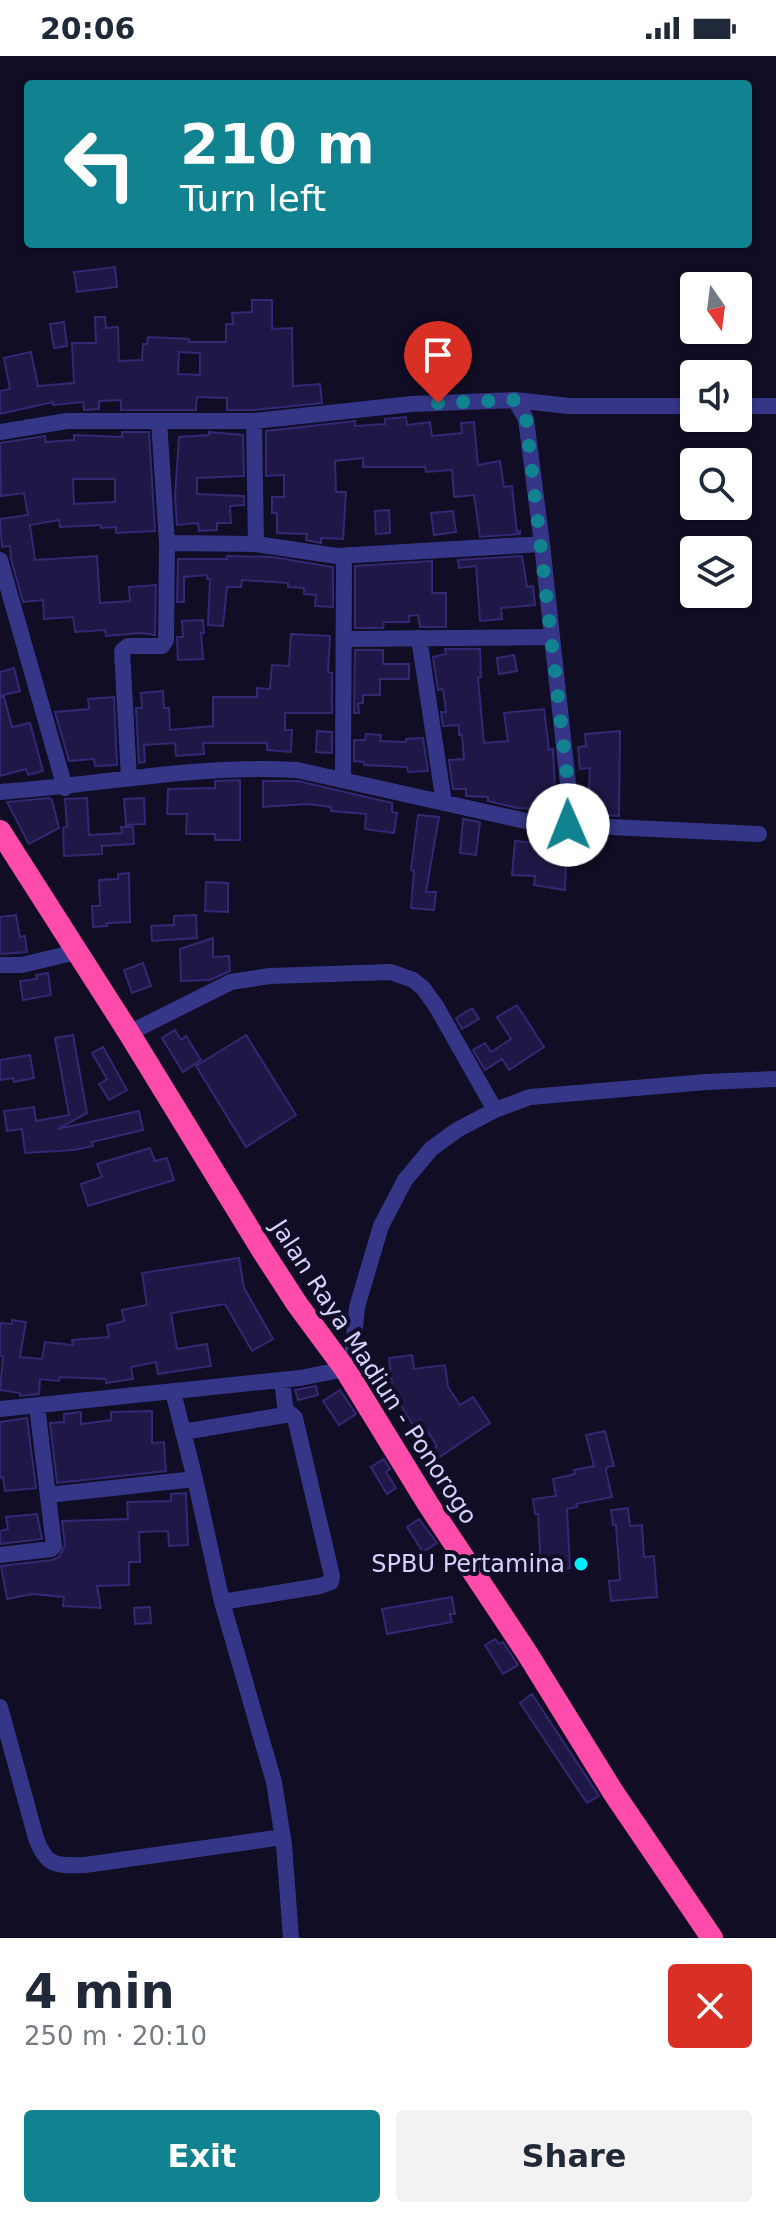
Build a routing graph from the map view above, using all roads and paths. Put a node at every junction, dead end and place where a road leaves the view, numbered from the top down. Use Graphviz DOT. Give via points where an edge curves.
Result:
graph roads {
  1 [pos="515,400"];
  2 [pos="680,406"];
  3 [pos="752,406"];
  4 [pos="776,406"];
  5 [pos="159,421"];
  6 [pos="254,421"];
  7 [pos="0,432"];
  8 [pos="167,543"];
  9 [pos="256,544"];
  10 [pos="542,544"];
  11 [pos="337,556"];
  12 [pos="0,560"];
  13 [pos="551,637"];
  14 [pos="419,638"];
  15 [pos="346,639"];
  16 [pos="129,778"];
  17 [pos="343,780"];
  18 [pos="65,788"];
  19 [pos="0,792"];
  20 [pos="444,803"];
  21 [pos="568,825"];
  22 [pos="0,831"];
  23 [pos="759,834"];
  24 [pos="76,952"];
  25 [pos="0,965"];
  26 [pos="129,1033"];
  27 [pos="776,1079"];
  28 [pos="495,1110"];
  29 [pos="345,1369"];
  30 [pos="282,1380"];
  31 [pos="173,1392"];
  32 [pos="37,1406"];
  33 [pos="0,1409"];
  34 [pos="286,1414"];
  35 [pos="183,1432"];
  36 [pos="195,1479"];
  37 [pos="48,1495"];
  38 [pos="0,1555"];
  39 [pos="222,1602"];
  40 [pos="0,1707"];
  41 [pos="283,1837"];
  42 [pos="291,1938"];
  43 [pos="712,1938"];
  1 -- 2 [label="street" via="569,406"];
  1 -- 6 [label="street" via="412,404"];
  1 -- 10 [label="street" via="526,419"];
  3 -- 4 [label="street"];
  5 -- 6 [label="street"];
  5 -- 7 [label="street" via="67,421"];
  5 -- 8 [label="street"];
  6 -- 9 [label="street"];
  8 -- 9 [label="street"];
  8 -- 16 [label="street" via="166,640 162,646 128,646 122,651"];
  9 -- 11 [label="street"];
  10 -- 11 [label="street"];
  10 -- 13 [label="street"];
  11 -- 15 [label="street" via="345,564"];
  12 -- 18 [label="street"];
  13 -- 14 [label="street"];
  13 -- 21 [label="street"];
  14 -- 15 [label="street"];
  14 -- 20 [label="street"];
  15 -- 17 [label="street"];
  16 -- 17 [label="street" via="271,768"];
  16 -- 18 [label="street"];
  17 -- 20 [label="street"];
  18 -- 19 [label="street"];
  20 -- 21 [label="street" via="557,828"];
  21 -- 23 [label="street"];
  22 -- 24 [label="highway, Jalan Raya Madiun - Ponorogo"];
  24 -- 25 [label="street"];
  24 -- 26 [label="highway, Jalan Raya Madiun - Ponorogo"];
  26 -- 28 [label="street" via="231,982 391,972 423,988"];
  26 -- 29 [label="highway, Jalan Raya Madiun - Ponorogo" via="279,1277"];
  27 -- 28 [label="street" via="530,1097"];
  28 -- 29 [label="street" via="431,1149 405,1180 381,1226 357,1307 352,1358"];
  29 -- 30 [label="street"];
  29 -- 43 [label="highway, Jalan Raya Madiun - Ponorogo" via="613,1792"];
  30 -- 31 [label="street"];
  30 -- 34 [label="street"];
  31 -- 32 [label="street"];
  31 -- 35 [label="street"];
  32 -- 33 [label="street"];
  32 -- 37 [label="street"];
  34 -- 35 [label="street"];
  34 -- 39 [label="street" via="298,1427 331,1582"];
  35 -- 36 [label="street"];
  36 -- 37 [label="street"];
  36 -- 39 [label="street"];
  37 -- 38 [label="street" via="53,1548"];
  39 -- 41 [label="street" via="274,1782"];
  40 -- 41 [label="street" via="42,1855 52,1863 85,1865"];
  41 -- 42 [label="street"];
}
